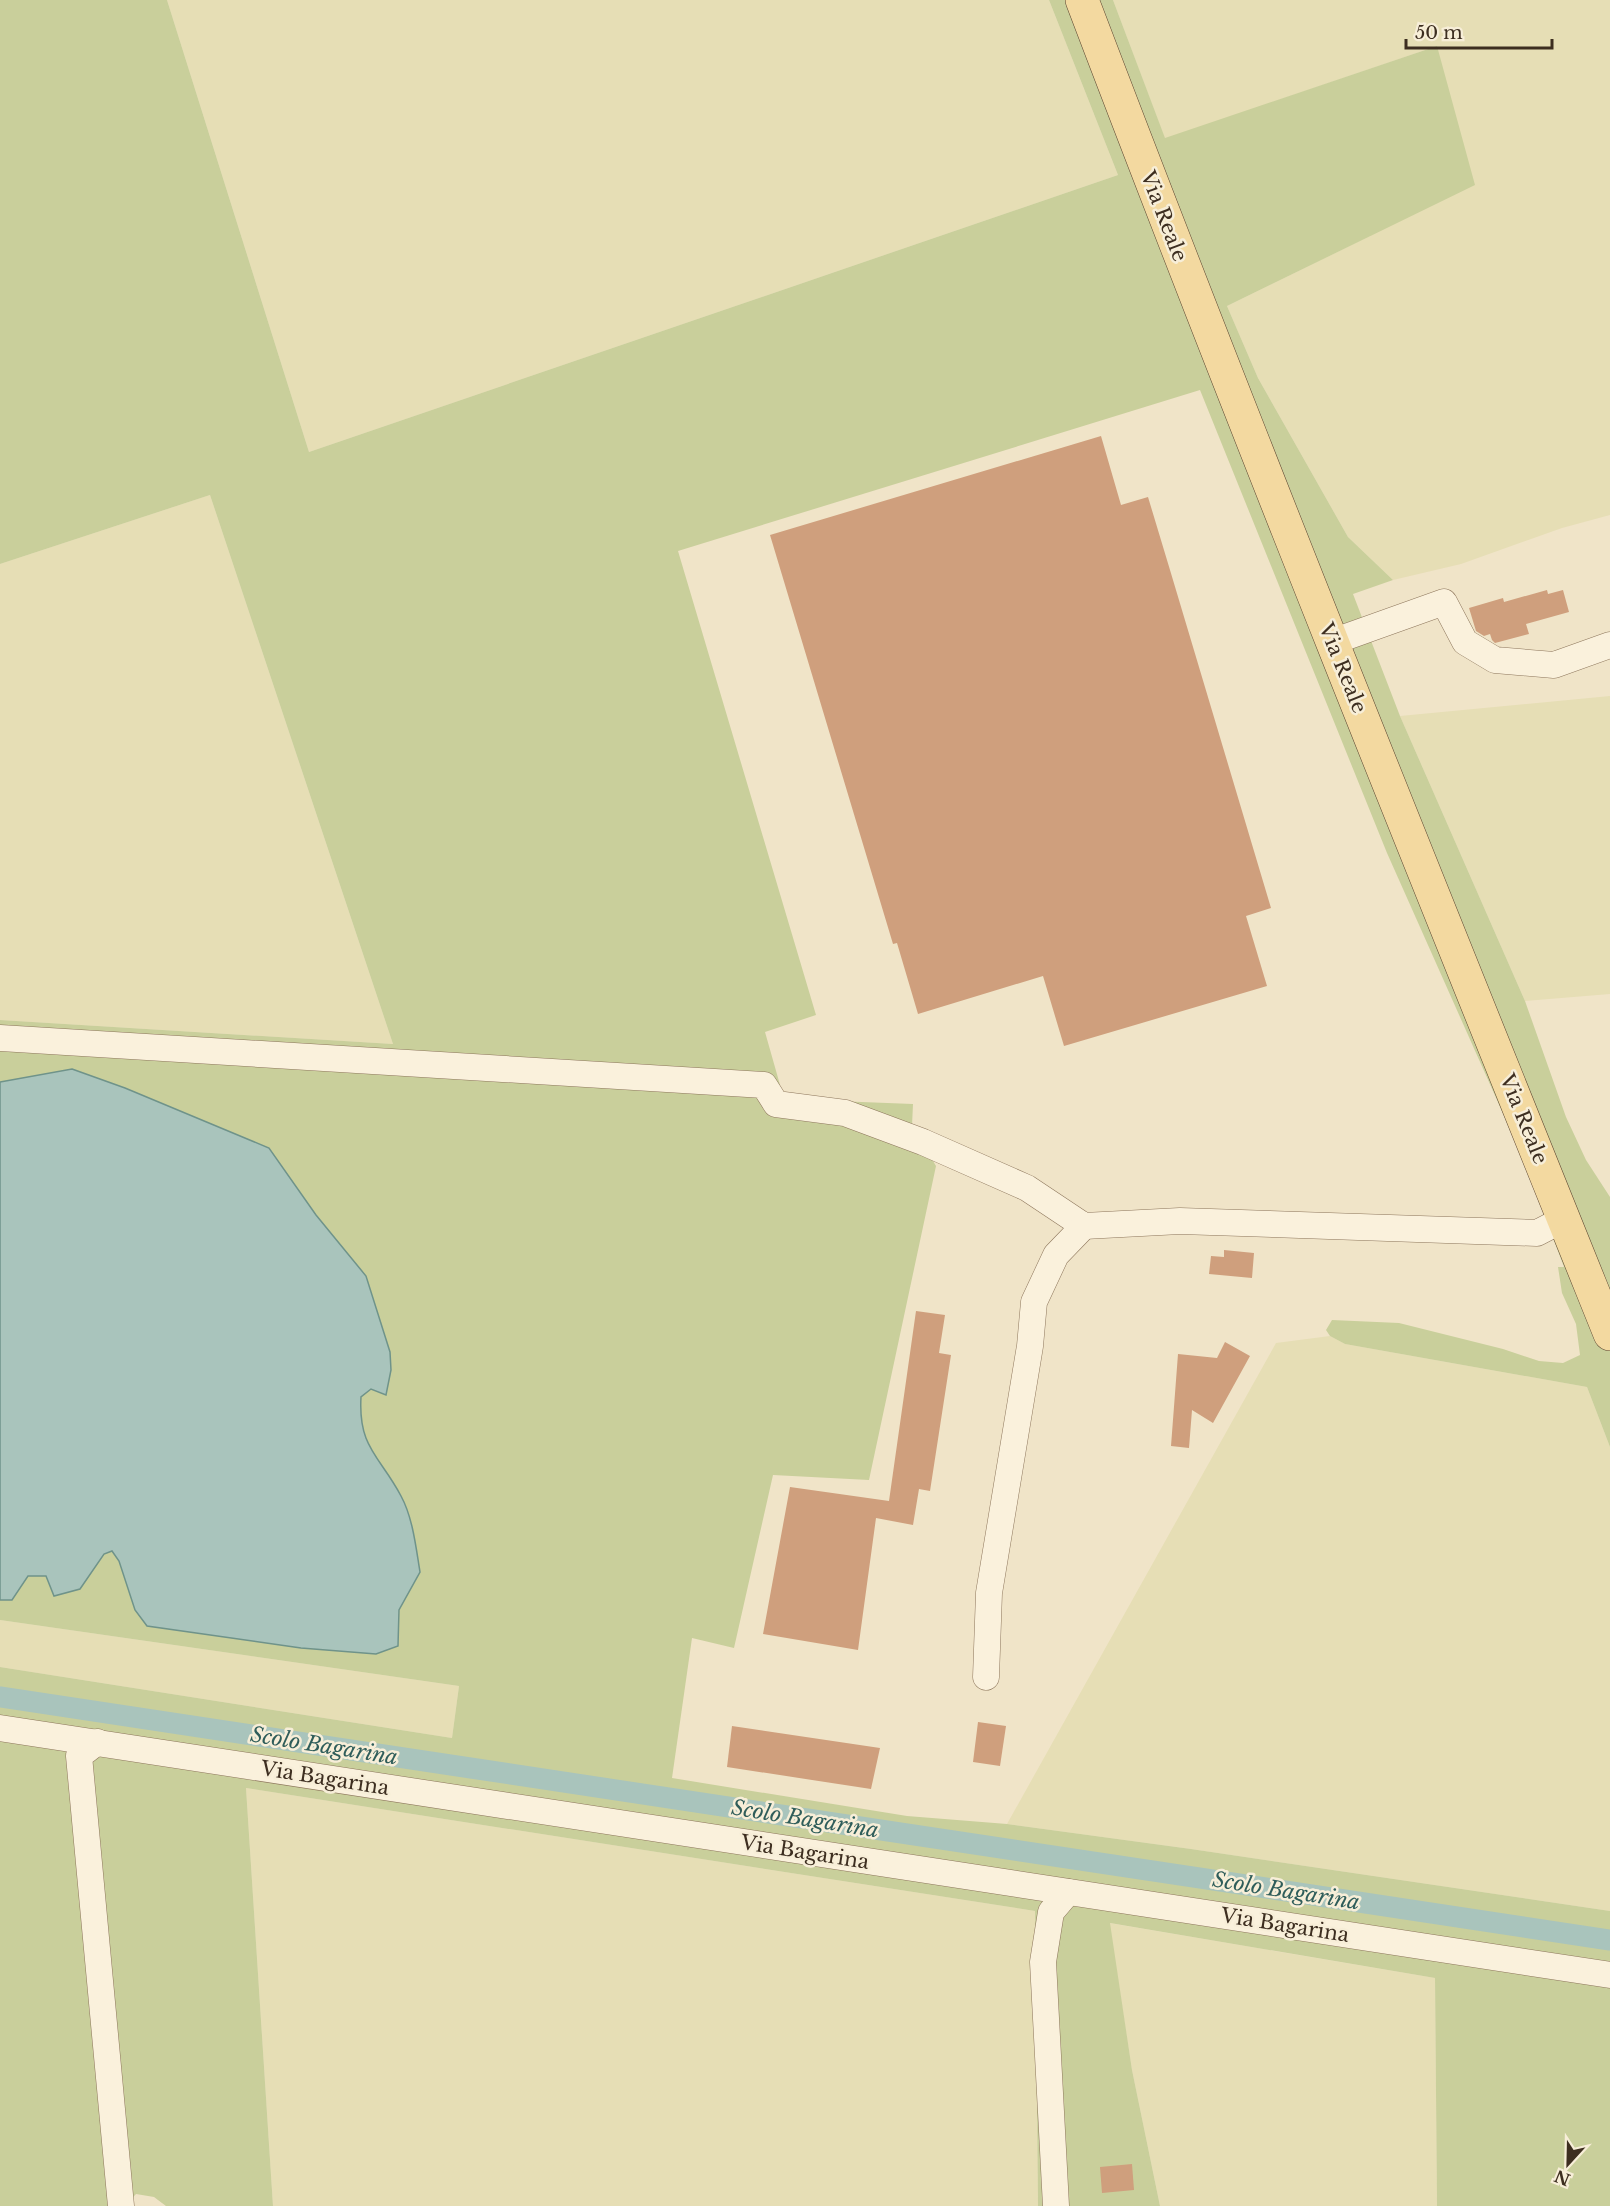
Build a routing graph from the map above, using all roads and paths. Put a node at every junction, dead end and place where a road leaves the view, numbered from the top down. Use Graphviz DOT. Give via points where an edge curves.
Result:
graph roads {
  1 [pos="1082,0"];
  2 [pos="1332,642"];
  3 [pos="1610,645"];
  4 [pos="0,1038"];
  5 [pos="1564,1219"];
  6 [pos="1084,1226"];
  7 [pos="1610,1334"];
  8 [pos="986,1677"];
  9 [pos="0,1728"];
  10 [pos="96,1742"];
  11 [pos="1068,1892"];
  12 [pos="1610,1975"];
  13 [pos="121,2206"];
  14 [pos="1056,2206"];
  1 -- 2 [label="main road, Via Reale"];
  2 -- 3 [label="lane" via="1444,603 1465,642 1495,660 1554,665"];
  2 -- 5 [label="main road, Via Reale"];
  4 -- 6 [label="lane" via="764,1084 777,1104 845,1113 923,1142 1027,1188"];
  5 -- 6 [label="lane" via="1537,1233 1180,1221"];
  5 -- 7 [label="main road, Via Reale"];
  6 -- 8 [label="lane" via="1056,1255 1034,1302 990,1593"];
  9 -- 10 [label="lane, Via Bagarina"];
  10 -- 11 [label="lane, Via Bagarina"];
  10 -- 13 [label="lane" via="79,1756"];
  11 -- 12 [label="lane, Via Bagarina"];
  11 -- 14 [label="lane" via="1051,1912 1043,1962"];
}
